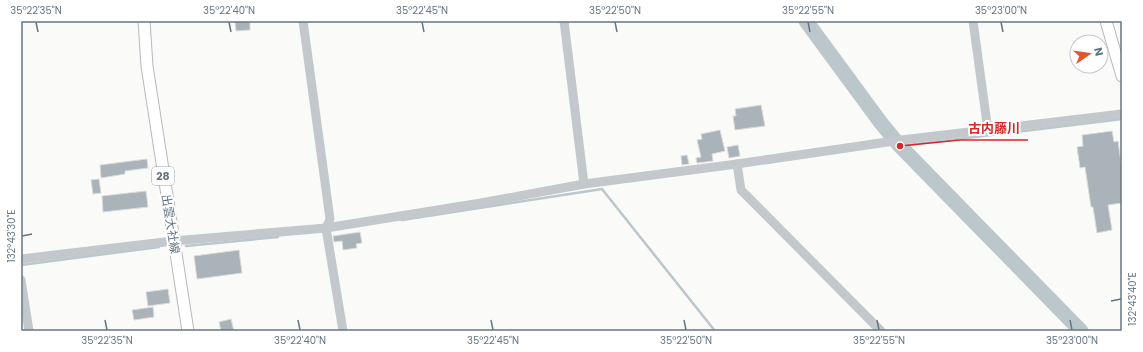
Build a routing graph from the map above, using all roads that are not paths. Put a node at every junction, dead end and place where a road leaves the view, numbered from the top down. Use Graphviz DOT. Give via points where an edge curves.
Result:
graph roads {
  1 [pos="144,21"];
  2 [pos="303,21"];
  3 [pos="564,21"];
  4 [pos="973,21"];
  5 [pos="1106,21"];
  6 [pos="1122,76"];
  7 [pos="1122,114"];
  8 [pos="988,131"];
  9 [pos="737,164"];
  10 [pos="584,184"];
  11 [pos="326,228"];
  12 [pos="173,241"];
  13 [pos="21,259"];
  14 [pos="21,280"];
  15 [pos="29,331"];
  16 [pos="188,331"];
  17 [pos="343,331"];
  18 [pos="880,331"];
  1 -- 12 [label="main road, 出雲大社線 / 28" via="147,66"];
  2 -- 11 [label="street" via="330,219"];
  3 -- 10 [label="street"];
  4 -- 8 [label="street"];
  5 -- 6 [label="main road"];
  7 -- 8 [label="street"];
  8 -- 9 [label="street" via="902,140"];
  9 -- 10 [label="street"];
  9 -- 18 [label="street" via="741,190"];
  10 -- 11 [label="street"];
  11 -- 12 [label="street"];
  11 -- 17 [label="street"];
  12 -- 13 [label="street"];
  12 -- 16 [label="main road, 出雲大社線 / 28"];
  14 -- 15 [label="street"];
}
